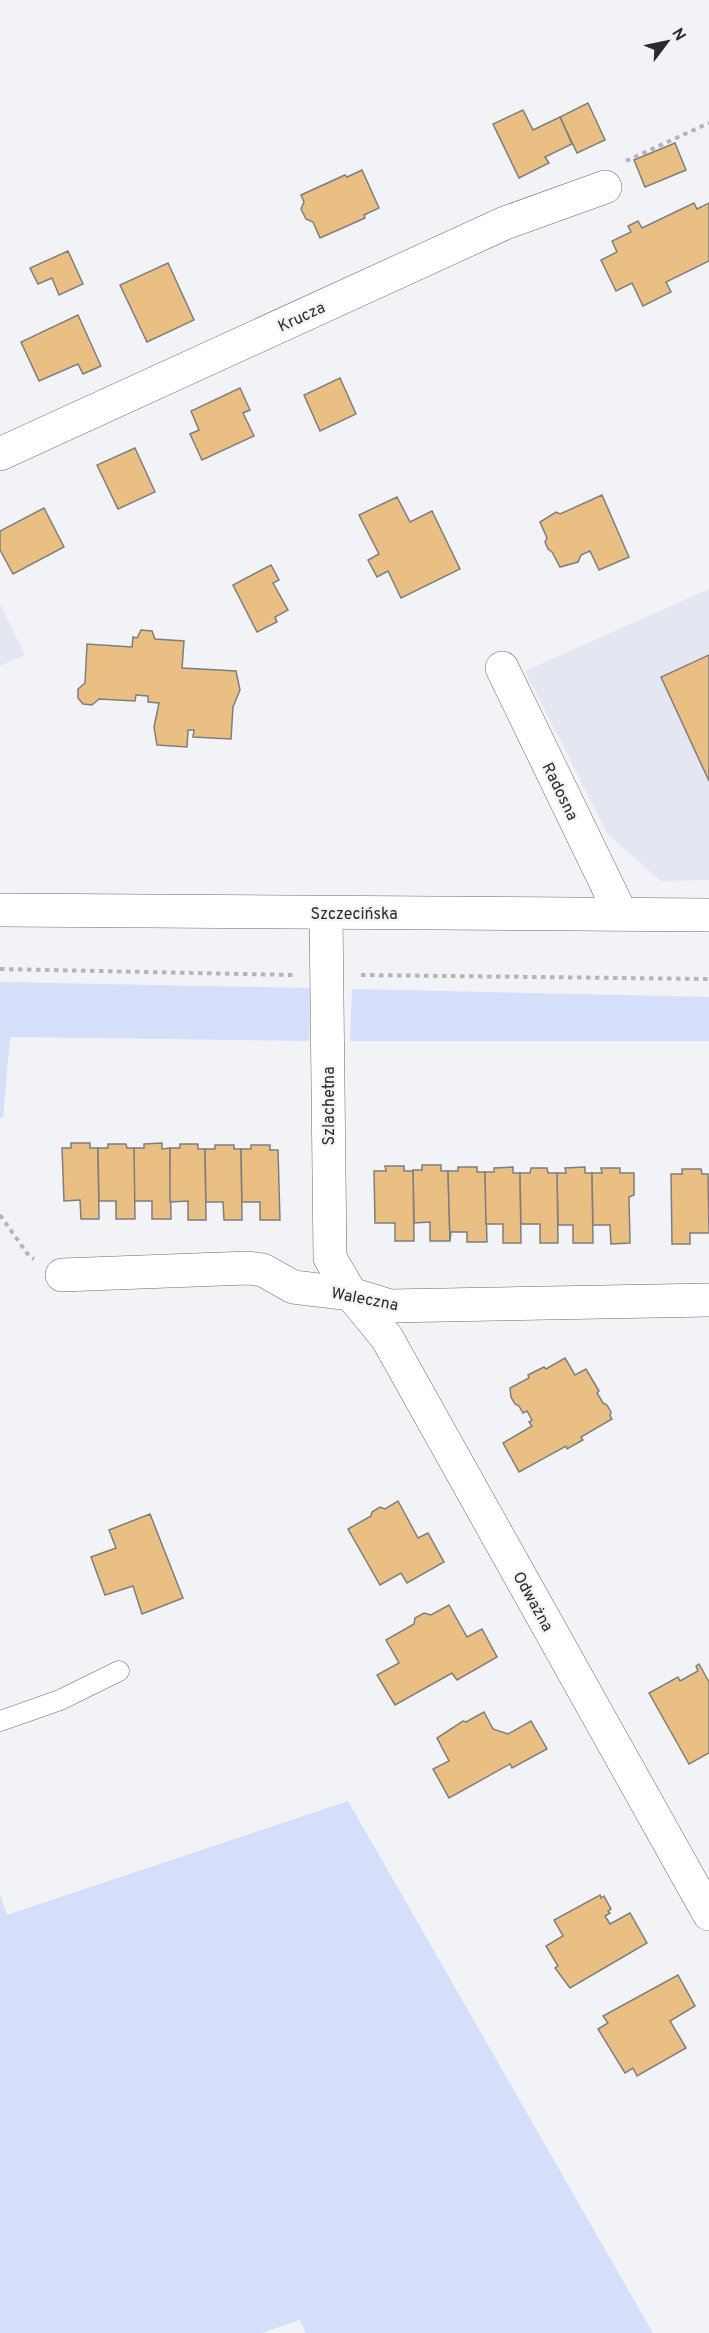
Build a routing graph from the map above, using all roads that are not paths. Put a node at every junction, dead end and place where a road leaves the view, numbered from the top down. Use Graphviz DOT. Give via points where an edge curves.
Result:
graph roads {
  1 [pos="605,187"];
  2 [pos="0,454"];
  3 [pos="502,668"];
  4 [pos="0,910"];
  5 [pos="326,913"];
  6 [pos="621,914"];
  7 [pos="709,915"];
  8 [pos="62,1275"];
  9 [pos="351,1294"];
  10 [pos="709,1300"];
  11 [pos="119,1671"];
  12 [pos="0,1721"];
  13 [pos="709,1914"];
  1 -- 2 [label="street, Krucza" via="505,222"];
  3 -- 6 [label="street, Radosna"];
  4 -- 5 [label="street, Szczecińska"];
  5 -- 6 [label="street, Szczecińska"];
  5 -- 9 [label="street, Szlachetna" via="330,1258"];
  6 -- 7 [label="street, Szczecińska"];
  8 -- 9 [label="street, Waleczna" via="248,1268 263,1270 292,1287"];
  9 -- 10 [label="street, Waleczna" via="390,1306"];
  9 -- 13 [label="street, Odważna" via="387,1338"];
  11 -- 12 [label="lane" via="60,1700"];
}
